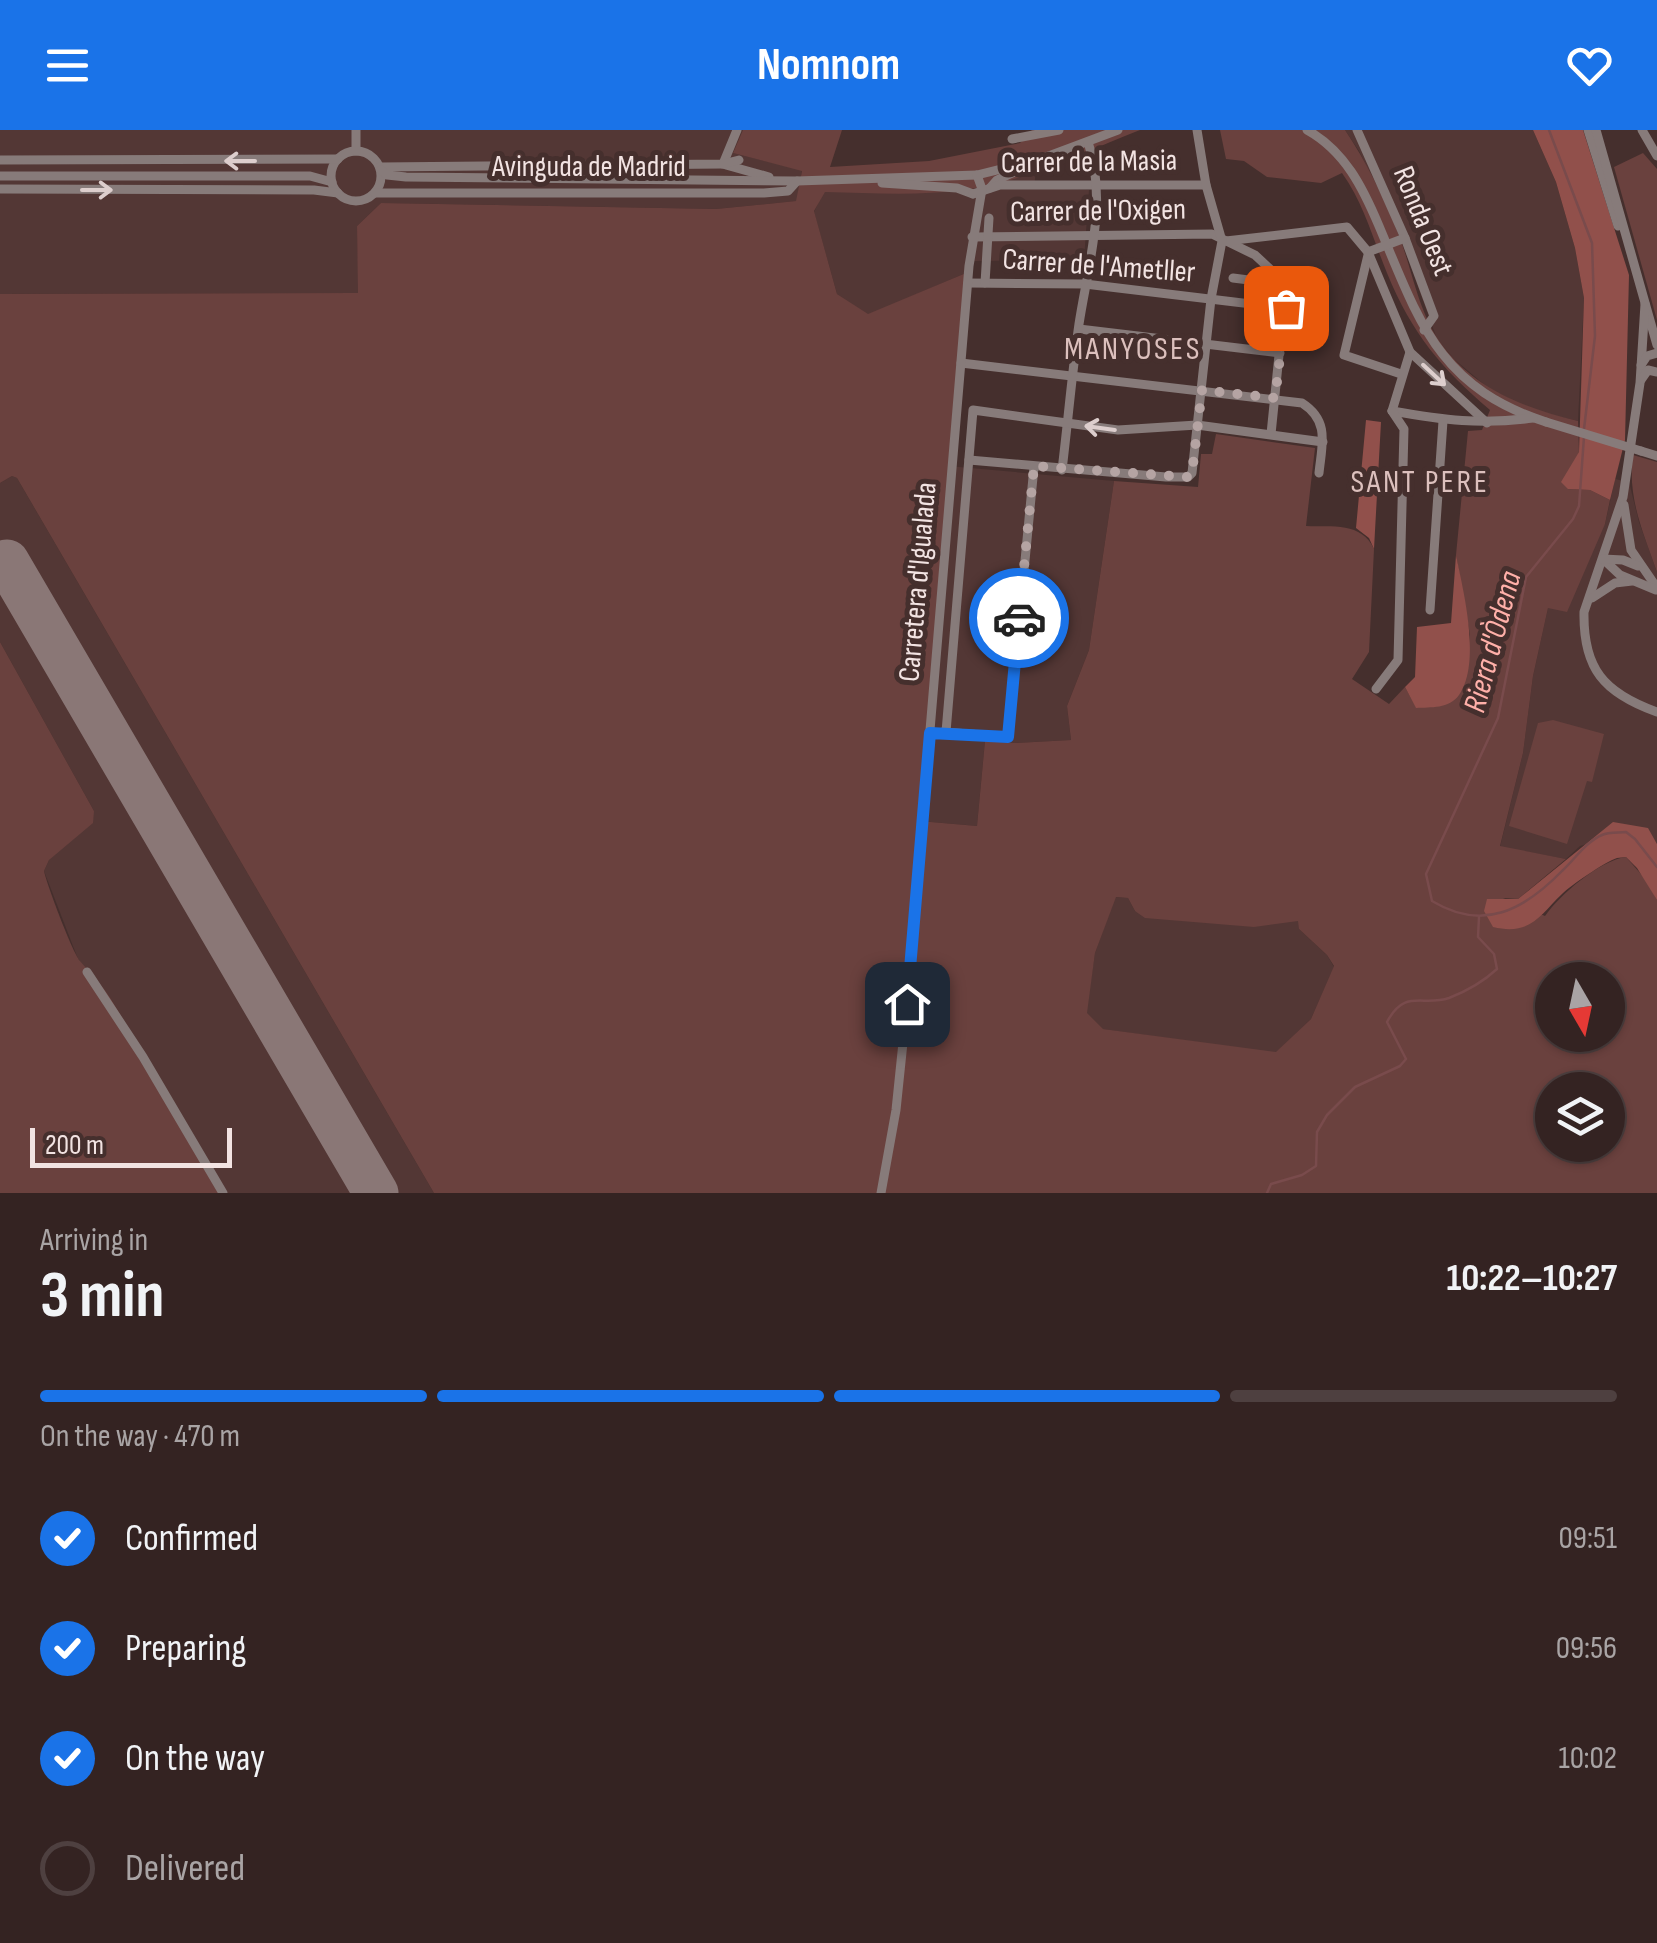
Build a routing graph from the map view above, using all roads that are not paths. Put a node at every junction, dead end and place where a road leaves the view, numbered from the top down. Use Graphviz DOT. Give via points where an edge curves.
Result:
graph roads {
  1 [pos="356,130"];
  2 [pos="738,130"];
  3 [pos="1059,130"];
  4 [pos="1118,130"];
  5 [pos="1307,130"];
  6 [pos="1357,130"];
  7 [pos="1588,130"];
  8 [pos="1596,130"];
  9 [pos="1642,130"];
  10 [pos="1196,132"];
  11 [pos="1012,139"];
  12 [pos="1090,147"];
  13 [pos="356,151"];
  14 [pos="1657,156"];
  15 [pos="0,160"];
  16 [pos="739,160"];
  17 [pos="1038,160"];
  18 [pos="335,163"];
  19 [pos="723,164"];
  20 [pos="380,169"];
  21 [pos="0,176"];
  22 [pos="310,176"];
  23 [pos="977,176"];
  24 [pos="406,177"];
  25 [pos="870,180"];
  26 [pos="783,181"];
  27 [pos="797,181"];
  28 [pos="332,182"];
  29 [pos="1206,185"];
  30 [pos="1095,186"];
  31 [pos="0,189"];
  32 [pos="378,189"];
  33 [pos="338,193"];
  34 [pos="981,193"];
  35 [pos="990,218"];
  36 [pos="1096,236"];
  37 [pos="972,237"];
  38 [pos="990,237"];
  39 [pos="1405,238"];
  40 [pos="1222,241"];
  41 [pos="1370,257"];
  42 [pos="1636,270"];
  43 [pos="1233,278"];
  44 [pos="968,283"];
  45 [pos="985,283"];
  46 [pos="1085,284"];
  47 [pos="1280,284"];
  48 [pos="1211,299"];
  49 [pos="1645,304"];
  50 [pos="1286,308"];
  51 [pos="1078,329"];
  52 [pos="1424,330"];
  53 [pos="1205,345"];
  54 [pos="1657,345"];
  55 [pos="1280,352"];
  56 [pos="1410,352"];
  57 [pos="1657,355"];
  58 [pos="961,363"];
  59 [pos="1649,369"];
  60 [pos="1401,374"];
  61 [pos="1073,376"];
  62 [pos="1202,390"];
  63 [pos="1488,396"];
  64 [pos="1275,398"];
  65 [pos="1392,410"];
  66 [pos="1533,418"];
  67 [pos="1443,421"];
  68 [pos="1068,423"];
  69 [pos="1491,423"];
  70 [pos="1197,425"];
  71 [pos="1272,434"];
  72 [pos="1323,442"];
  73 [pos="1651,453"];
  74 [pos="969,460"];
  75 [pos="1034,466"];
  76 [pos="1062,470"];
  77 [pos="1319,473"];
  78 [pos="1623,497"];
  79 [pos="1603,559"];
  80 [pos="1640,568"];
  81 [pos="1634,580"];
  82 [pos="1657,589"];
  83 [pos="1588,602"];
  84 [pos="1430,610"];
  85 [pos="1376,689"];
  86 [pos="1657,712"];
  87 [pos="946,732"];
  88 [pos="930,733"];
  89 [pos="87,972"];
  90 [pos="224,1193"];
  91 [pos="881,1193"];
  1 -- 13 [label="street"];
  2 -- 19 [label="street"];
  3 -- 11 [label="street"];
  4 -- 12 [label="street"];
  5 -- 52 [label="street" via="1355,175"];
  6 -- 39 [label="street, Ronda Oest"];
  7 -- 42 [label="street"];
  8 -- 42 [label="street"];
  9 -- 14 [label="street"];
  10 -- 29 [label="street"];
  12 -- 17 [label="street"];
  12 -- 30 [label="street"];
  13 -- 18 [label="street"];
  13 -- 20 [label="street"];
  18 -- 15 [label="street, one-way"];
  16 -- 19 [label="street, Avinguda de Madrid"];
  17 -- 23 [label="street, Avinguda de Madrid"];
  17 -- 34 [label="street"];
  18 -- 22 [label="street"];
  18 -- 28 [label="street"];
  19 -- 20 [label="street, Avinguda de Madrid"];
  19 -- 26 [label="street"];
  20 -- 24 [label="street, Avinguda de Madrid"];
  20 -- 32 [label="street"];
  21 -- 22 [label="street"];
  22 -- 28 [label="street"];
  23 -- 25 [label="street, Avinguda de Madrid"];
  23 -- 34 [label="street, Carretera d'Igualada"];
  24 -- 26 [label="street, Avinguda de Madrid"];
  24 -- 32 [label="street, Avinguda de Madrid"];
  25 -- 27 [label="street, Avinguda de Madrid"];
  25 -- 34 [label="street"];
  26 -- 27 [label="street, Avinguda de Madrid"];
  27 -- 32 [label="street, Avinguda de Madrid" via="788,190 764,192"];
  28 -- 33 [label="street"];
  29 -- 30 [label="street, Carrer de la Masia"];
  29 -- 40 [label="street"];
  30 -- 34 [label="street, Carrer de la Masia" via="1000,185"];
  30 -- 36 [label="street"];
  31 -- 33 [label="street, one-way"];
  32 -- 33 [label="street" via="357,201"];
  34 -- 37 [label="street, Carretera d'Igualada"];
  35 -- 38 [label="street"];
  36 -- 38 [label="street, Carrer de l'Oxigen"];
  36 -- 40 [label="street, Carrer de l'Oxigen" via="1212,234"];
  36 -- 46 [label="street"];
  37 -- 38 [label="street, Carrer de l'Oxigen"];
  37 -- 44 [label="street, Carretera d'Igualada"];
  38 -- 45 [label="street"];
  39 -- 41 [label="street, bridge"];
  39 -- 52 [label="street, Ronda Oest" via="1434,316"];
  40 -- 41 [label="street" via="1347,227"];
  40 -- 47 [label="street" via="1255,255"];
  40 -- 48 [label="street"];
  41 -- 56 [label="street"];
  41 -- 60 [label="street" via="1344,355"];
  42 -- 49 [label="street"];
  43 -- 47 [label="street"];
  44 -- 45 [label="street, Carrer de l'Ametller"];
  44 -- 58 [label="street, Carretera d'Igualada"];
  45 -- 46 [label="street, Carrer de l'Ametller"];
  46 -- 48 [label="street, Carrer de l'Ametller"];
  46 -- 51 [label="street"];
  47 -- 50 [label="street"];
  48 -- 50 [label="street, Carrer de l'Ametller"];
  48 -- 53 [label="street"];
  49 -- 54 [label="street"];
  49 -- 59 [label="street"];
  50 -- 55 [label="street"];
  51 -- 53 [label="street"];
  51 -- 61 [label="street"];
  52 -- 63 [label="street" via="1447,363"];
  53 -- 55 [label="street"];
  53 -- 62 [label="street"];
  55 -- 64 [label="street"];
  56 -- 60 [label="street"];
  56 -- 69 [label="street, one-way"];
  57 -- 59 [label="street" via="1647,356"];
  58 -- 61 [label="street"];
  58 -- 88 [label="street, Carretera d'Igualada"];
  59 -- 78 [label="street" via="1640,383"];
  60 -- 65 [label="street"];
  61 -- 62 [label="street"];
  61 -- 68 [label="street"];
  62 -- 64 [label="street"];
  62 -- 70 [label="street"];
  63 -- 66 [label="street"];
  63 -- 69 [label="street" via="1495,407"];
  64 -- 71 [label="street"];
  64 -- 72 [label="street" via="1302,403 1320,418"];
  65 -- 67 [label="street"];
  65 -- 85 [label="street" via="1404,430 1398,660"];
  66 -- 69 [label="street"];
  66 -- 73 [label="street, bridge"];
  67 -- 69 [label="street"];
  67 -- 84 [label="street"];
  70 -- 68 [label="street, one-way" via="1118,430"];
  68 -- 74 [label="street" via="972,410"];
  68 -- 76 [label="street"];
  70 -- 71 [label="street"];
  70 -- 76 [label="street" via="1188,477"];
  71 -- 72 [label="street"];
  72 -- 77 [label="street"];
  74 -- 75 [label="street"];
  74 -- 87 [label="street"];
  75 -- 76 [label="street"];
  75 -- 87 [label="street" via="1008,737"];
  78 -- 79 [label="street"];
  78 -- 80 [label="street" via="1627,537"];
  79 -- 80 [label="street"];
  79 -- 81 [label="street"];
  79 -- 83 [label="street"];
  80 -- 82 [label="street"];
  81 -- 82 [label="street"];
  81 -- 83 [label="street" via="1615,583"];
  83 -- 86 [label="street" via="1585,645 1597,674 1611,690"];
  87 -- 88 [label="street"];
  88 -- 91 [label="street, Carretera d'Igualada" via="896,1110"];
  89 -- 90 [label="street"];
}
